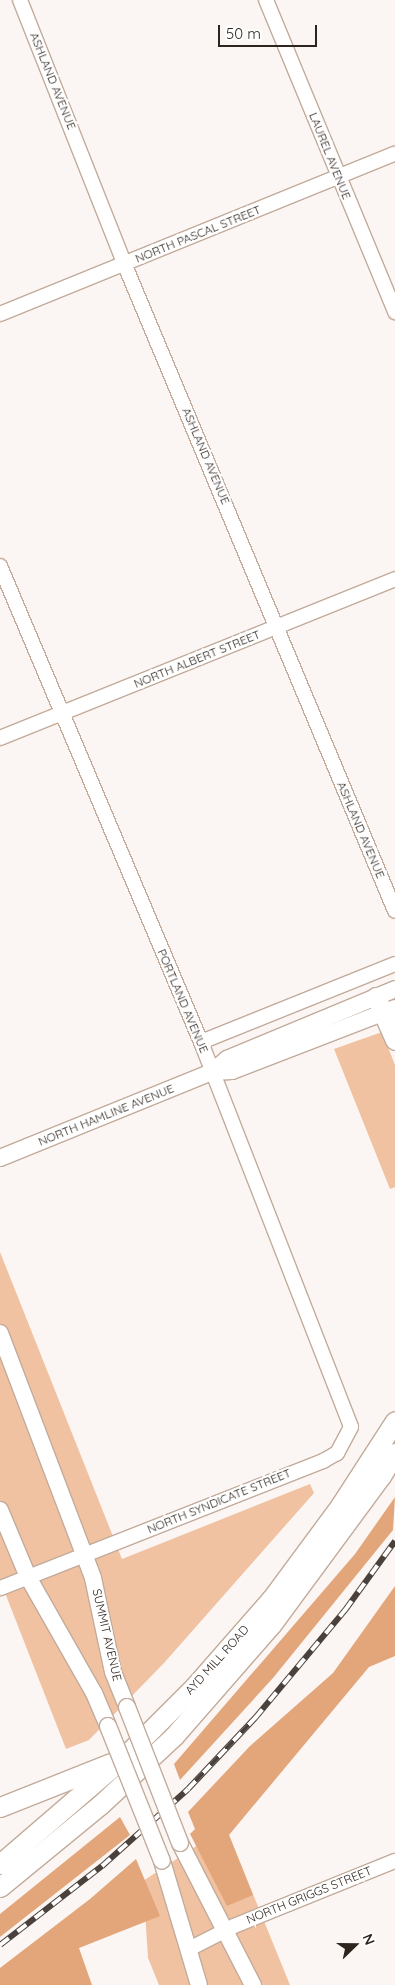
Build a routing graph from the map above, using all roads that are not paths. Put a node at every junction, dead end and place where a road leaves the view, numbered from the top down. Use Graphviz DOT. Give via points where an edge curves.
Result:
graph roads {
  1 [pos="20,0"];
  2 [pos="266,0"];
  3 [pos="395,154"];
  4 [pos="339,176"];
  5 [pos="124,263"];
  6 [pos="395,312"];
  7 [pos="0,314"];
  8 [pos="0,566"];
  9 [pos="395,579"];
  10 [pos="277,627"];
  11 [pos="62,713"];
  12 [pos="0,738"];
  13 [pos="395,911"];
  14 [pos="395,964"];
  15 [pos="395,989"];
  16 [pos="385,1006"];
  17 [pos="395,1040"];
  18 [pos="201,1042"];
  19 [pos="212,1072"];
  20 [pos="0,1158"];
  21 [pos="0,1333"];
  22 [pos="395,1421"];
  23 [pos="346,1440"];
  24 [pos="395,1453"];
  25 [pos="0,1510"];
  26 [pos="85,1554"];
  27 [pos="28,1577"];
  28 [pos="0,1588"];
  29 [pos="124,1758"];
  30 [pos="0,1808"];
  31 [pos="395,1861"];
  32 [pos="0,1864"];
  33 [pos="0,1888"];
  34 [pos="224,1930"];
  35 [pos="191,1948"];
  36 [pos="199,1985"];
  37 [pos="253,1985"];
  1 -- 5 [label="street, ASHLAND AVENUE"];
  2 -- 4 [label="street, LAUREL AVENUE"];
  3 -- 4 [label="street, NORTH PASCAL STREET"];
  4 -- 5 [label="street, NORTH PASCAL STREET"];
  4 -- 6 [label="street, LAUREL AVENUE"];
  5 -- 7 [label="street, NORTH PASCAL STREET"];
  5 -- 10 [label="street, ASHLAND AVENUE"];
  8 -- 11 [label="street, PORTLAND AVENUE"];
  9 -- 10 [label="street, NORTH ALBERT STREET"];
  10 -- 11 [label="street, NORTH ALBERT STREET"];
  10 -- 13 [label="street, ASHLAND AVENUE"];
  11 -- 12 [label="street, NORTH ALBERT STREET"];
  11 -- 18 [label="street, PORTLAND AVENUE"];
  14 -- 18 [label="street"];
  15 -- 16 [label="street, NORTH HAMLINE AVENUE"];
  16 -- 17 [label="main road"];
  16 -- 19 [label="street, NORTH HAMLINE AVENUE" via="227,1058"];
  18 -- 19 [label="street, PORTLAND AVENUE"];
  19 -- 20 [label="street, NORTH HAMLINE AVENUE"];
  19 -- 23 [label="street, PORTLAND AVENUE" via="346,1409 351,1427"];
  21 -- 26 [label="street, SUMMIT AVENUE"];
  22 -- 29 [label="main road, AYD MILL ROAD" via="340,1506 272,1598 194,1687"];
  23 -- 26 [label="street, NORTH SYNDICATE STREET" via="337,1453 323,1460"];
  24 -- 33 [label="main road, AYD MILL ROAD" via="271,1625 174,1736 100,1805"];
  25 -- 27 [label="street"];
  26 -- 27 [label="street, NORTH SYNDICATE STREET"];
  26 -- 34 [label="street, SUMMIT AVENUE, bridge" via="113,1672 180,1843"];
  27 -- 28 [label="street, NORTH SYNDICATE STREET"];
  27 -- 35 [label="street, bridge" via="94,1693 162,1861"];
  29 -- 30 [label="main road"];
  29 -- 32 [label="main road, AYD MILL ROAD"];
  31 -- 34 [label="street, NORTH GRIGGS STREET"];
  34 -- 35 [label="street, NORTH GRIGGS STREET"];
  34 -- 37 [label="street, SUMMIT AVENUE"];
  35 -- 36 [label="street"];
}
